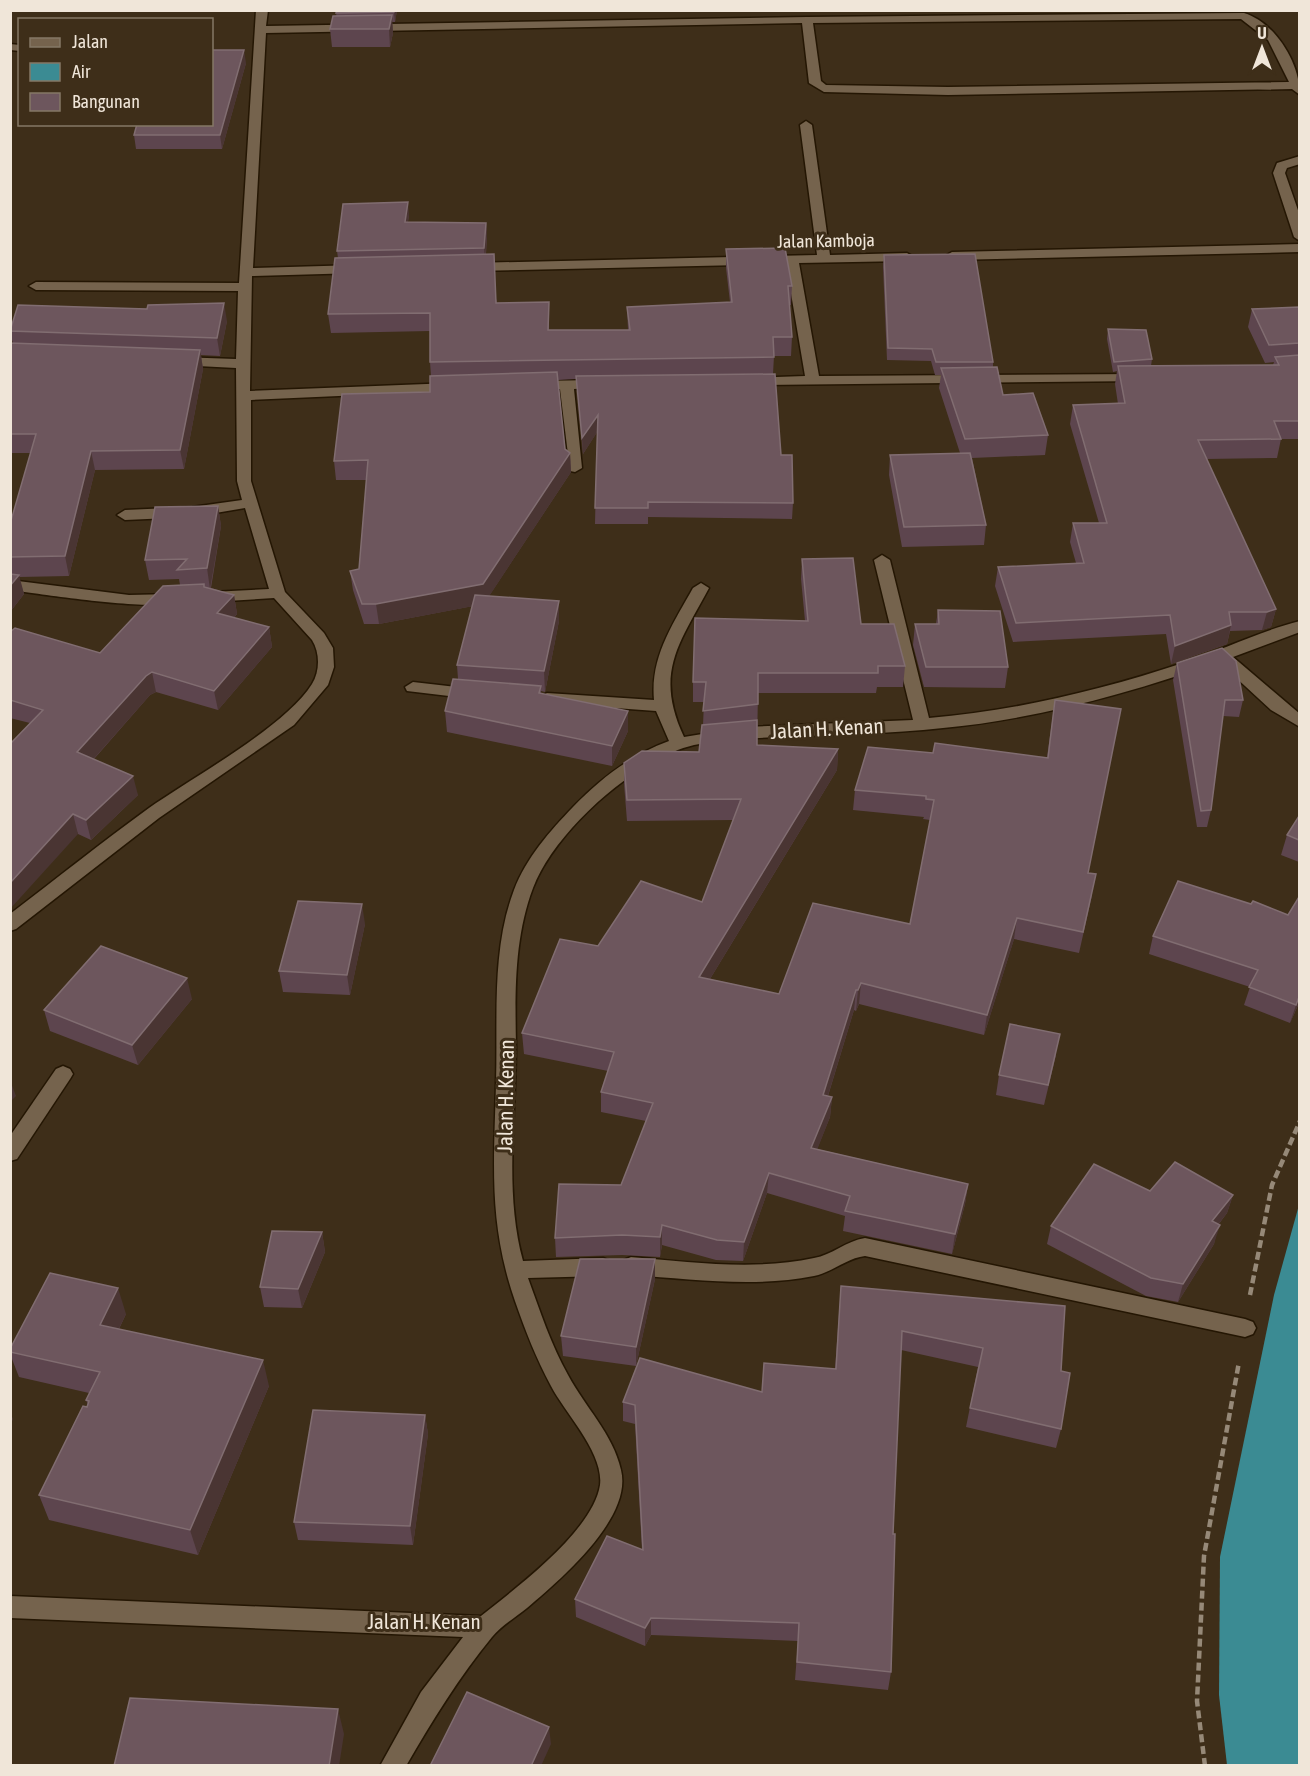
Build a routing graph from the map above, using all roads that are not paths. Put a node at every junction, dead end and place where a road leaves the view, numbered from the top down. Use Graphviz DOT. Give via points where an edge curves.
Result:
graph roads {
  1 [pos="262,10"];
  2 [pos="807,20"];
  3 [pos="259,30"];
  4 [pos="1298,88"];
  5 [pos="806,125"];
  6 [pos="1299,160"];
  7 [pos="1299,237"];
  8 [pos="1299,248"];
  9 [pos="918,256"];
  10 [pos="942,256"];
  11 [pos="792,259"];
  12 [pos="824,259"];
  13 [pos="459,267"];
  14 [pos="376,269"];
  15 [pos="246,279"];
  16 [pos="36,286"];
  17 [pos="163,361"];
  18 [pos="245,364"];
  19 [pos="1158,377"];
  20 [pos="813,380"];
  21 [pos="733,381"];
  22 [pos="609,384"];
  23 [pos="567,385"];
  24 [pos="522,386"];
  25 [pos="467,387"];
  26 [pos="244,396"];
  27 [pos="575,468"];
  28 [pos="251,503"];
  29 [pos="125,515"];
  30 [pos="882,560"];
  31 [pos="10,585"];
  32 [pos="701,588"];
  33 [pos="278,593"];
  34 [pos="1299,626"];
  35 [pos="1223,657"];
  36 [pos="413,687"];
  37 [pos="490,696"];
  38 [pos="534,698"];
  39 [pos="663,706"];
  40 [pos="1299,722"];
  41 [pos="922,724"];
  42 [pos="679,744"];
  43 [pos="10,924"];
  44 [pos="63,1074"];
  45 [pos="10,1153"];
  46 [pos="515,1270"];
  47 [pos="1245,1328"];
  48 [pos="10,1607"];
  49 [pos="485,1627"];
  50 [pos="392,1766"];
  1 -- 3 [label="street"];
  2 -- 3 [label="street"];
  2 -- 4 [label="street" via="1244,16 1273,38"];
  2 -- 4 [label="street" via="815,83 824,88"];
  3 -- 15 [label="street" via="252,58"];
  5 -- 12 [label="street"];
  6 -- 7 [label="street" via="1281,166 1279,173"];
  8 -- 10 [label="street"];
  9 -- 12 [label="street, Jalan Kamboja"];
  11 -- 12 [label="street, Jalan Kamboja"];
  11 -- 13 [label="street, Jalan Kamboja"];
  11 -- 20 [label="street"];
  14 -- 15 [label="street"];
  15 -- 16 [label="street"];
  15 -- 18 [label="street"];
  17 -- 18 [label="street"];
  18 -- 26 [label="street"];
  19 -- 20 [label="street"];
  20 -- 21 [label="street"];
  22 -- 23 [label="street"];
  23 -- 24 [label="street"];
  23 -- 27 [label="street"];
  25 -- 26 [label="street"];
  26 -- 28 [label="street" via="244,482"];
  28 -- 29 [label="street" via="192,512"];
  28 -- 33 [label="street"];
  30 -- 41 [label="street"];
  31 -- 33 [label="street" via="129,600"];
  32 -- 39 [label="street" via="662,667"];
  33 -- 43 [label="street" via="325,648 326,667 320,685 288,721 153,814"];
  34 -- 35 [label="street, Jalan H. Kenan"];
  35 -- 40 [label="street"];
  35 -- 41 [label="street, Jalan H. Kenan" via="1038,707 991,717"];
  36 -- 37 [label="street"];
  38 -- 39 [label="street"];
  39 -- 42 [label="street"];
  41 -- 42 [label="street, Jalan H. Kenan" via="750,733"];
  42 -- 46 [label="street, Jalan H. Kenan" via="649,756 591,798 539,860 524,889 513,938 508,996 504,1173 506,1228"];
  44 -- 45 [label="street"];
  46 -- 47 [label="street" via="622,1266 768,1274 818,1267 842,1252 865,1246"];
  46 -- 49 [label="street, Jalan H. Kenan" via="559,1381 611,1466 611,1488 599,1514 565,1561"];
  48 -- 49 [label="street, Jalan H. Kenan"];
  49 -- 50 [label="street" via="430,1700"];
}
